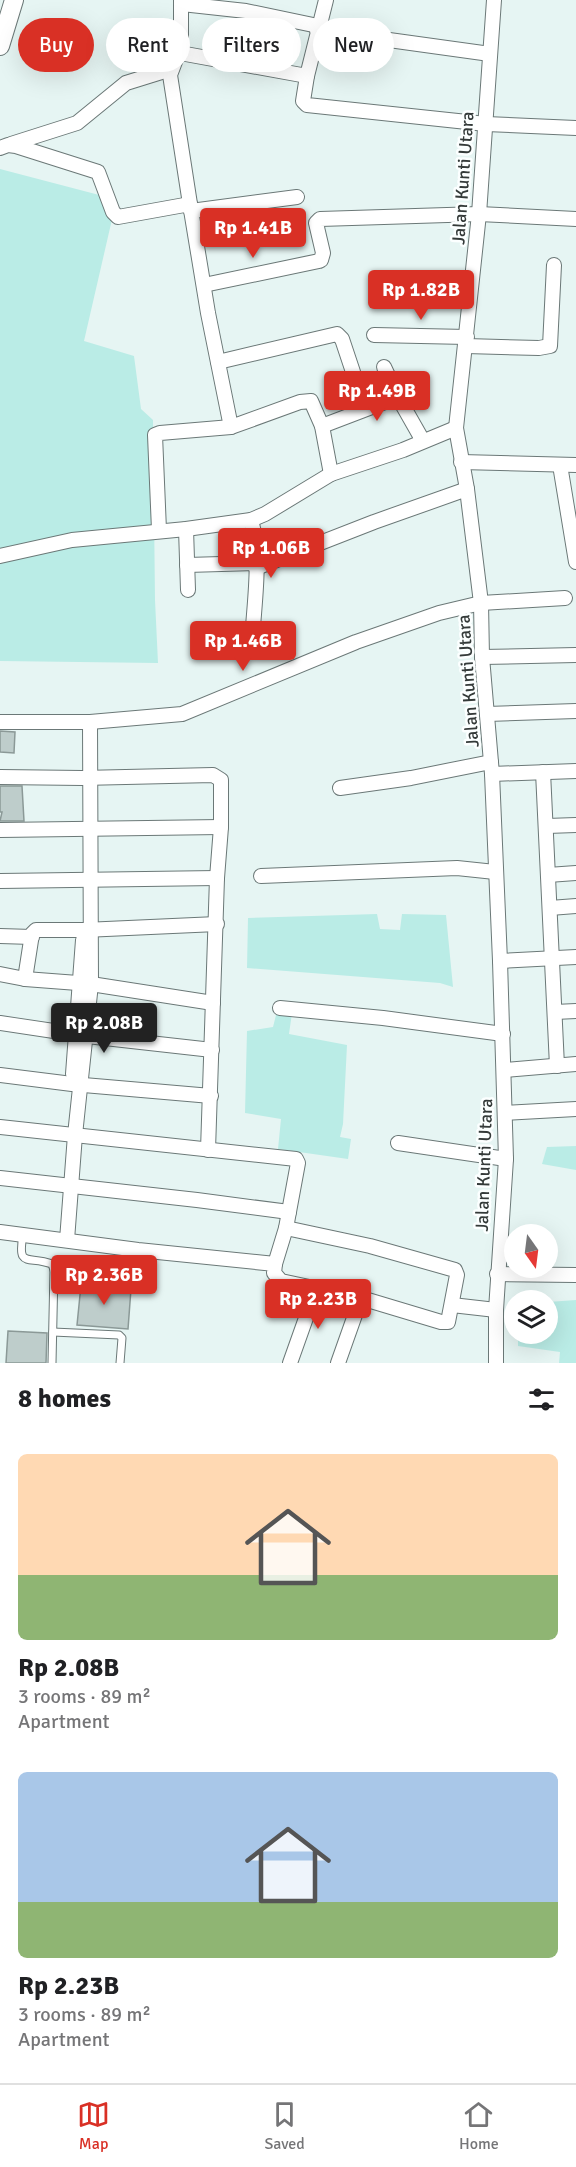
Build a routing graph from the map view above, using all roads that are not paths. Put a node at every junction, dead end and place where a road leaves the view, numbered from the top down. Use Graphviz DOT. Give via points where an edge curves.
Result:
graph roads {
  1 [pos="326,0"];
  2 [pos="494,0"];
  3 [pos="182,2"];
  4 [pos="5,4"];
  5 [pos="181,18"];
  6 [pos="321,18"];
  7 [pos="313,27"];
  8 [pos="394,39"];
  9 [pos="0,46"];
  10 [pos="313,50"];
  11 [pos="490,54"];
  12 [pos="190,55"];
  13 [pos="161,72"];
  14 [pos="170,72"];
  15 [pos="307,76"];
  16 [pos="486,124"];
  17 [pos="576,128"];
  18 [pos="4,147"];
  19 [pos="297,197"];
  20 [pos="190,208"];
  21 [pos="479,214"];
  22 [pos="576,219"];
  23 [pos="554,265"];
  24 [pos="204,285"];
  25 [pos="374,335"];
  26 [pos="466,341"];
  27 [pos="218,362"];
  28 [pos="384,367"];
  29 [pos="353,372"];
  30 [pos="398,397"];
  31 [pos="231,426"];
  32 [pos="322,426"];
  33 [pos="456,428"];
  34 [pos="423,441"];
  35 [pos="461,462"];
  36 [pos="560,465"];
  37 [pos="576,465"];
  38 [pos="331,474"];
  39 [pos="467,489"];
  40 [pos="251,520"];
  41 [pos="186,529"];
  42 [pos="159,530"];
  43 [pos="0,556"];
  44 [pos="576,562"];
  45 [pos="187,565"];
  46 [pos="256,566"];
  47 [pos="188,590"];
  48 [pos="565,598"];
  49 [pos="481,603"];
  50 [pos="252,642"];
  51 [pos="576,655"];
  52 [pos="482,657"];
  53 [pos="576,711"];
  54 [pos="487,714"];
  55 [pos="0,722"];
  56 [pos="86,722"];
  57 [pos="491,768"];
  58 [pos="576,771"];
  59 [pos="543,772"];
  60 [pos="0,777"];
  61 [pos="87,778"];
  62 [pos="340,788"];
  63 [pos="576,825"];
  64 [pos="547,826"];
  65 [pos="221,827"];
  66 [pos="87,829"];
  67 [pos="0,830"];
  68 [pos="495,872"];
  69 [pos="576,873"];
  70 [pos="548,875"];
  71 [pos="261,876"];
  72 [pos="217,878"];
  73 [pos="87,880"];
  74 [pos="0,881"];
  75 [pos="576,906"];
  76 [pos="550,908"];
  77 [pos="217,924"];
  78 [pos="88,930"];
  79 [pos="0,936"];
  80 [pos="32,937"];
  81 [pos="576,957"];
  82 [pos="552,958"];
  83 [pos="500,961"];
  84 [pos="0,974"];
  85 [pos="25,979"];
  86 [pos="85,984"];
  87 [pos="213,1003"];
  88 [pos="280,1008"];
  89 [pos="576,1011"];
  90 [pos="555,1012"];
  91 [pos="0,1023"];
  92 [pos="81,1035"];
  93 [pos="503,1035"];
  94 [pos="212,1050"];
  95 [pos="576,1064"];
  96 [pos="557,1066"];
  97 [pos="504,1071"];
  98 [pos="0,1075"];
  99 [pos="76,1084"];
  100 [pos="211,1096"];
  101 [pos="576,1109"];
  102 [pos="505,1113"];
  103 [pos="0,1127"];
  104 [pos="71,1135"];
  105 [pos="398,1143"];
  106 [pos="208,1150"];
  107 [pos="506,1159"];
  108 [pos="0,1178"];
  109 [pos="67,1187"];
  110 [pos="289,1212"];
  111 [pos="286,1228"];
  112 [pos="0,1232"];
  113 [pos="23,1235"];
  114 [pos="62,1240"];
  115 [pos="138,1250"];
  116 [pos="275,1264"];
  117 [pos="54,1270"];
  118 [pos="497,1274"];
  119 [pos="576,1275"];
  120 [pos="317,1287"];
  121 [pos="361,1298"];
  122 [pos="452,1305"];
  123 [pos="496,1310"];
  124 [pos="53,1332"];
  125 [pos="52,1363"];
  126 [pos="120,1363"];
  127 [pos="290,1363"];
  128 [pos="338,1363"];
  129 [pos="496,1363"];
  1 -- 6 [label="street"];
  2 -- 11 [label="street, Jalan Kunti Utara"];
  3 -- 5 [label="street"];
  3 -- 7 [label="street" via="246,11"];
  4 -- 9 [label="street"];
  8 -- 11 [label="street"];
  10 -- 15 [label="street"];
  11 -- 16 [label="street, Jalan Kunti Utara"];
  12 -- 15 [label="street"];
  13 -- 18 [label="street" via="126,83 77,123"];
  14 -- 20 [label="street"];
  15 -- 16 [label="street" via="303,101 307,105"];
  16 -- 17 [label="street"];
  16 -- 21 [label="street, Jalan Kunti Utara"];
  18 -- 20 [label="street" via="98,172 118,217"];
  19 -- 20 [label="street"];
  20 -- 24 [label="street"];
  21 -- 22 [label="street"];
  21 -- 24 [label="street" via="320,219 316,223 321,260"];
  21 -- 26 [label="street, Jalan Kunti Utara"];
  23 -- 26 [label="street" via="550,346"];
  24 -- 27 [label="street"];
  25 -- 26 [label="street"];
  26 -- 33 [label="street, Jalan Kunti Utara"];
  27 -- 29 [label="street" via="337,334"];
  27 -- 31 [label="street"];
  28 -- 30 [label="street"];
  30 -- 32 [label="street"];
  30 -- 34 [label="street"];
  31 -- 32 [label="street" via="307,400 313,402"];
  31 -- 42 [label="street" via="155,435"];
  32 -- 38 [label="street"];
  33 -- 34 [label="street"];
  33 -- 35 [label="street, Jalan Kunti Utara"];
  34 -- 38 [label="street"];
  35 -- 36 [label="street"];
  35 -- 39 [label="street, Jalan Kunti Utara"];
  36 -- 37 [label="street"];
  36 -- 44 [label="street"];
  38 -- 40 [label="street"];
  39 -- 46 [label="street"];
  39 -- 49 [label="street, Jalan Kunti Utara"];
  40 -- 41 [label="street"];
  40 -- 46 [label="street"];
  41 -- 42 [label="street"];
  41 -- 45 [label="street"];
  42 -- 43 [label="street" via="72,540"];
  45 -- 46 [label="street"];
  45 -- 47 [label="street"];
  46 -- 50 [label="street"];
  48 -- 49 [label="street"];
  49 -- 52 [label="street, Jalan Kunti Utara"];
  49 -- 56 [label="street" via="356,642 192,711"];
  51 -- 52 [label="street"];
  52 -- 54 [label="street, Jalan Kunti Utara"];
  53 -- 54 [label="street"];
  54 -- 57 [label="street, Jalan Kunti Utara"];
  55 -- 56 [label="street"];
  56 -- 61 [label="street"];
  57 -- 59 [label="street"];
  57 -- 62 [label="street"];
  57 -- 68 [label="street, Jalan Kunti Utara"];
  58 -- 59 [label="street"];
  59 -- 64 [label="street"];
  60 -- 61 [label="street"];
  61 -- 65 [label="street" via="216,776 221,780"];
  61 -- 66 [label="street"];
  63 -- 64 [label="street"];
  64 -- 70 [label="street"];
  65 -- 66 [label="street"];
  65 -- 72 [label="street"];
  66 -- 67 [label="street"];
  66 -- 73 [label="street"];
  68 -- 71 [label="street" via="458,868"];
  68 -- 83 [label="street, Jalan Kunti Utara"];
  69 -- 70 [label="street"];
  70 -- 76 [label="street"];
  72 -- 73 [label="street"];
  72 -- 77 [label="street"];
  73 -- 74 [label="street"];
  73 -- 78 [label="street"];
  75 -- 76 [label="street"];
  76 -- 82 [label="street"];
  77 -- 78 [label="street"];
  77 -- 87 [label="street"];
  78 -- 80 [label="street" via="37,930"];
  78 -- 86 [label="street"];
  79 -- 80 [label="street"];
  80 -- 85 [label="street"];
  81 -- 82 [label="street"];
  82 -- 83 [label="street"];
  82 -- 90 [label="street"];
  83 -- 93 [label="street, Jalan Kunti Utara"];
  84 -- 85 [label="street"];
  85 -- 86 [label="street"];
  86 -- 87 [label="street"];
  86 -- 92 [label="street"];
  87 -- 94 [label="street"];
  88 -- 93 [label="street"];
  89 -- 90 [label="street"];
  90 -- 96 [label="street"];
  91 -- 92 [label="street"];
  92 -- 94 [label="street"];
  92 -- 99 [label="street"];
  93 -- 97 [label="street, Jalan Kunti Utara"];
  94 -- 100 [label="street"];
  95 -- 96 [label="street"];
  96 -- 97 [label="street"];
  97 -- 102 [label="street, Jalan Kunti Utara"];
  98 -- 99 [label="street"];
  99 -- 100 [label="street"];
  99 -- 104 [label="street"];
  100 -- 106 [label="street"];
  101 -- 102 [label="street"];
  102 -- 107 [label="street, Jalan Kunti Utara"];
  103 -- 104 [label="street"];
  104 -- 106 [label="street"];
  104 -- 109 [label="street"];
  105 -- 107 [label="street"];
  106 -- 110 [label="street" via="296,1159"];
  107 -- 118 [label="street, Jalan Kunti Utara"];
  108 -- 109 [label="street"];
  109 -- 110 [label="street"];
  109 -- 114 [label="street"];
  110 -- 111 [label="street"];
  111 -- 116 [label="street"];
  111 -- 122 [label="street" via="451,1268 457,1275"];
  112 -- 113 [label="street"];
  113 -- 114 [label="street"];
  113 -- 117 [label="lane" via="22,1256 52,1264"];
  114 -- 115 [label="street"];
  115 -- 116 [label="street"];
  115 -- 117 [label="lane" via="137,1264 129,1271"];
  116 -- 120 [label="street" via="274,1273 279,1279"];
  117 -- 124 [label="lane"];
  118 -- 119 [label="street"];
  118 -- 123 [label="street, Jalan Kunti Utara"];
  120 -- 121 [label="street"];
  120 -- 127 [label="street"];
  121 -- 122 [label="street" via="445,1323"];
  121 -- 128 [label="street"];
  122 -- 123 [label="street"];
  123 -- 129 [label="street, Jalan Kunti Utara"];
  124 -- 125 [label="lane"];
  124 -- 126 [label="lane" via="119,1335"];
}
